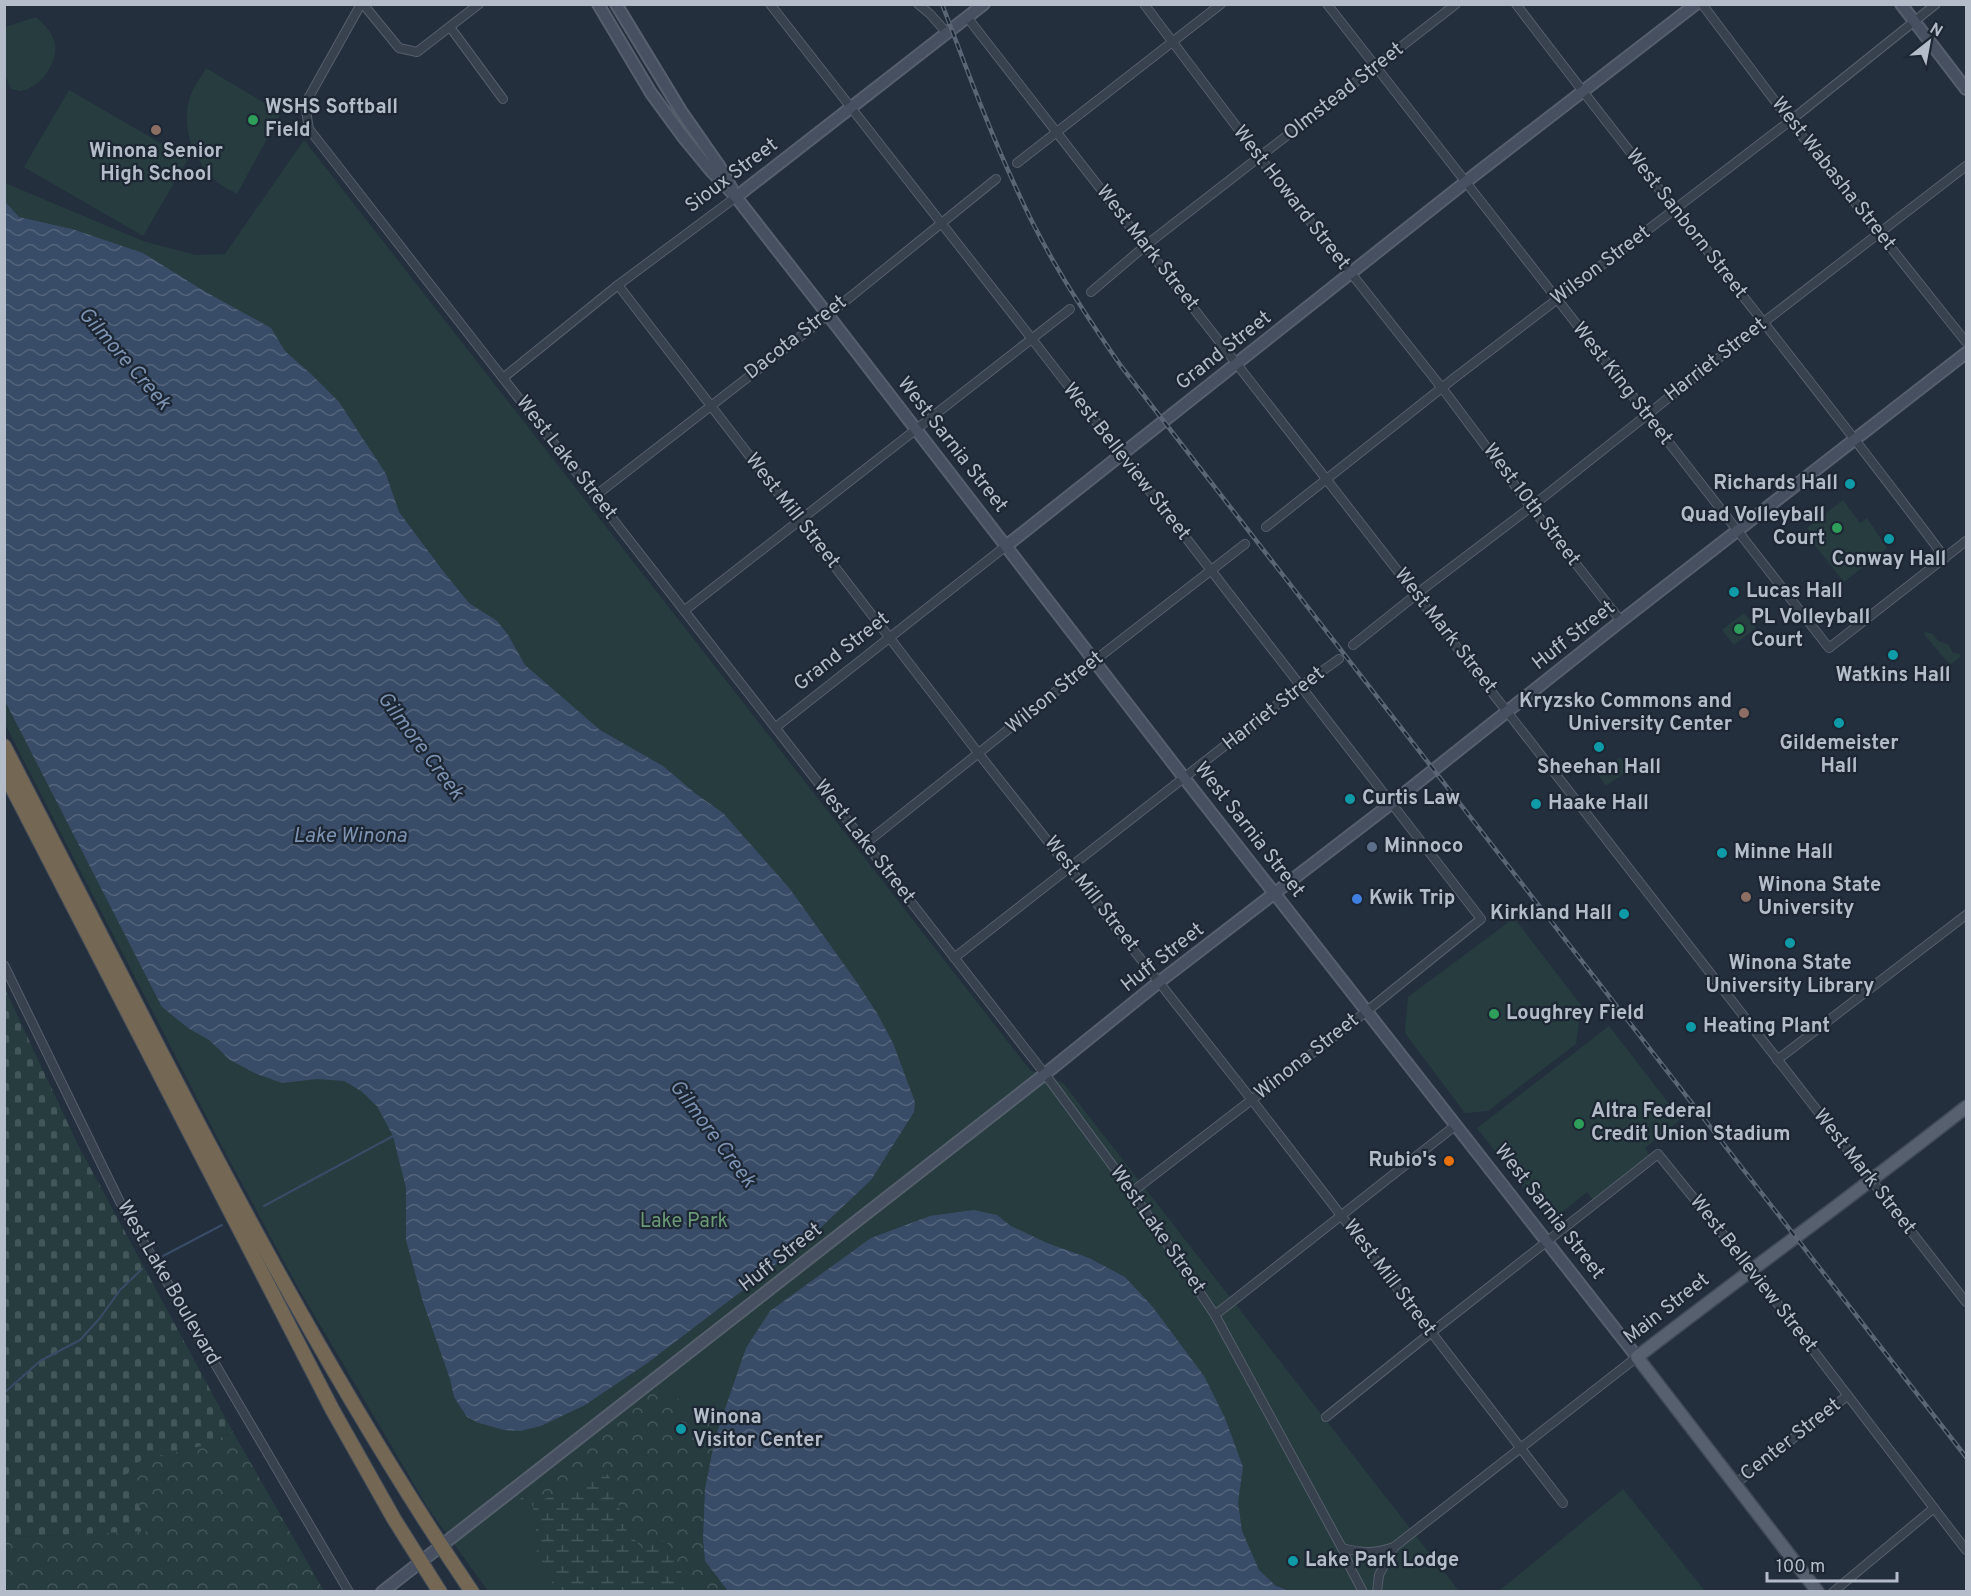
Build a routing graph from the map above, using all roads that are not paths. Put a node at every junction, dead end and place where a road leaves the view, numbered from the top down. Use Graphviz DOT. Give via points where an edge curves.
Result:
graph roads {
  1 [pos="362,4"];
  2 [pos="479,4"];
  3 [pos="598,4"];
  4 [pos="616,4"];
  5 [pos="770,4"];
  6 [pos="918,4"];
  7 [pos="984,4"];
  8 [pos="1144,4"];
  9 [pos="1221,4"];
  10 [pos="1327,4"];
  11 [pos="1456,4"];
  12 [pos="1516,4"];
  13 [pos="1696,4"];
  14 [pos="1702,4"];
  15 [pos="1901,4"];
  16 [pos="1936,4"];
  17 [pos="968,17"];
  18 [pos="1914,22"];
  19 [pos="450,27"];
  20 [pos="946,32"];
  21 [pos="1173,42"];
  22 [pos="1377,67"];
  23 [pos="1966,89"];
  24 [pos="1581,92"];
  25 [pos="503,99"];
  26 [pos="852,108"];
  27 [pos="1790,121"];
  28 [pos="1055,132"];
  29 [pos="1260,158"];
  30 [pos="1017,163"];
  31 [pos="1966,166"];
  32 [pos="996,179"];
  33 [pos="1466,182"];
  34 [pos="736,197"];
  35 [pos="1675,210"];
  36 [pos="941,223"];
  37 [pos="1878,233"];
  38 [pos="1145,246"];
  39 [pos="1350,274"];
  40 [pos="618,285"];
  41 [pos="1091,292"];
  42 [pos="1557,300"];
  43 [pos="1070,309"];
  44 [pos="828,315"];
  45 [pos="1764,322"];
  46 [pos="1032,339"];
  47 [pos="1966,342"];
  48 [pos="1966,353"];
  49 [pos="1237,364"];
  50 [pos="503,378"];
  51 [pos="1441,389"];
  52 [pos="710,405"];
  53 [pos="1646,415"];
  54 [pos="916,430"];
  55 [pos="1854,440"];
  56 [pos="1121,456"];
  57 [pos="1326,479"];
  58 [pos="595,496"];
  59 [pos="1531,507"];
  60 [pos="800,522"];
  61 [pos="1266,526"];
  62 [pos="1738,531"];
  63 [pos="1966,541"];
  64 [pos="1245,544"];
  65 [pos="1006,546"];
  66 [pos="1945,558"];
  67 [pos="1210,572"];
  68 [pos="1416,595"];
  69 [pos="685,610"];
  70 [pos="1621,621"];
  71 [pos="891,637"];
  72 [pos="1353,645"];
  73 [pos="1339,659"];
  74 [pos="1094,661"];
  75 [pos="1300,686"];
  76 [pos="1507,712"];
  77 [pos="776,727"];
  78 [pos="4,746"];
  79 [pos="979,754"];
  80 [pos="4,772"];
  81 [pos="1185,779"];
  82 [pos="1392,803"];
  83 [pos="866,843"];
  84 [pos="1070,868"];
  85 [pos="1275,895"];
  86 [pos="1966,915"];
  87 [pos="1481,919"];
  88 [pos="954,958"];
  89 [pos="4,965"];
  90 [pos="1159,982"];
  91 [pos="1366,1011"];
  92 [pos="1778,1060"];
  93 [pos="1045,1074"];
  94 [pos="1252,1100"];
  95 [pos="1966,1107"];
  96 [pos="1456,1125"];
  97 [pos="1871,1182"];
  98 [pos="1132,1192"];
  99 [pos="1341,1215"];
  100 [pos="1547,1242"];
  101 [pos="1751,1269"];
  102 [pos="1966,1302"];
  103 [pos="1215,1315"];
  104 [pos="1431,1333"];
  105 [pos="1636,1357"];
  106 [pos="1847,1396"];
  107 [pos="1326,1417"];
  108 [pos="1520,1449"];
  109 [pos="1735,1484"];
  110 [pos="1563,1503"];
  111 [pos="1934,1508"];
  112 [pos="441,1546"];
  113 [pos="1394,1547"];
  114 [pos="1342,1548"];
  115 [pos="1966,1550"];
  116 [pos="420,1562"];
  117 [pos="350,1592"];
  118 [pos="382,1592"];
  119 [pos="440,1592"];
  120 [pos="472,1592"];
  121 [pos="1363,1592"];
  122 [pos="1377,1592"];
  123 [pos="1818,1592"];
  124 [pos="1833,1592"];
  1 -- 19 [label="street" via="399,48 417,52"];
  1 -- 50 [label="street, West Lake Street" via="305,104 309,129"];
  2 -- 19 [label="street"];
  3 -- 34 [label="street, West Sarnia Street" via="651,93"];
  4 -- 34 [label="street, West Sarnia Street"];
  5 -- 26 [label="street, West Belleview Street"];
  6 -- 20 [label="street"];
  7 -- 17 [label="street, Sioux Street"];
  8 -- 21 [label="street, West Howard Street"];
  9 -- 21 [label="street"];
  10 -- 22 [label="street, West King Street"];
  11 -- 22 [label="street, Olmstead Street"];
  12 -- 24 [label="street, West Sanborn Street"];
  13 -- 24 [label="street, Grand Street"];
  14 -- 27 [label="street, West Wabasha Street"];
  15 -- 18 [label="street"];
  16 -- 18 [label="street, Wilson Street"];
  17 -- 20 [label="street, Sioux Street"];
  17 -- 28 [label="street, West Mark Street"];
  18 -- 23 [label="street"];
  18 -- 27 [label="street, Wilson Street"];
  19 -- 25 [label="street"];
  20 -- 26 [label="street, Sioux Street"];
  21 -- 28 [label="street"];
  21 -- 29 [label="street, West Howard Street"];
  22 -- 29 [label="street, Olmstead Street"];
  22 -- 33 [label="street, West King Street"];
  24 -- 33 [label="street, Grand Street"];
  24 -- 35 [label="street, West Sanborn Street"];
  26 -- 34 [label="street, Sioux Street"];
  26 -- 36 [label="street, West Belleview Street"];
  27 -- 35 [label="street, Wilson Street"];
  27 -- 37 [label="street, West Wabasha Street"];
  28 -- 30 [label="street"];
  28 -- 38 [label="street, West Mark Street"];
  29 -- 38 [label="street, Olmstead Street"];
  29 -- 39 [label="street, West Howard Street"];
  31 -- 37 [label="street, Harriet Street"];
  32 -- 36 [label="street, Dacota Street"];
  33 -- 39 [label="street, Grand Street"];
  33 -- 42 [label="street, West King Street"];
  34 -- 40 [label="street, Sioux Street"];
  34 -- 44 [label="street, West Sarnia Street"];
  35 -- 42 [label="street, Wilson Street"];
  35 -- 45 [label="street, West Sanborn Street"];
  36 -- 44 [label="street, Dacota Street"];
  36 -- 46 [label="street, West Belleview Street"];
  37 -- 45 [label="street, Harriet Street"];
  37 -- 47 [label="street, West Wabasha Street"];
  38 -- 41 [label="street, Olmstead Street"];
  38 -- 49 [label="street, West Mark Street"];
  39 -- 49 [label="street, Grand Street"];
  39 -- 51 [label="street, West Howard Street"];
  40 -- 50 [label="street, Sioux Street"];
  40 -- 52 [label="street, West Mill Street"];
  42 -- 51 [label="street, Wilson Street"];
  42 -- 53 [label="street, West King Street"];
  43 -- 46 [label="street"];
  44 -- 52 [label="street, Dacota Street"];
  44 -- 54 [label="street, West Sarnia Street"];
  45 -- 53 [label="street, Harriet Street"];
  45 -- 55 [label="street, West Sanborn Street"];
  46 -- 54 [label="street"];
  46 -- 56 [label="street, West Belleview Street"];
  48 -- 55 [label="street, Huff Street"];
  49 -- 56 [label="street, Grand Street"];
  49 -- 57 [label="street, West Mark Street"];
  50 -- 58 [label="street, West Lake Street"];
  51 -- 57 [label="street, Wilson Street"];
  51 -- 59 [label="street, West 10th Street"];
  52 -- 58 [label="street, Dacota Street"];
  52 -- 60 [label="street, West Mill Street"];
  53 -- 59 [label="street, Harriet Street"];
  53 -- 62 [label="street, West King Street"];
  54 -- 60 [label="street"];
  54 -- 65 [label="street, West Sarnia Street"];
  55 -- 62 [label="street, Huff Street"];
  55 -- 66 [label="street, West Sanborn Street"];
  56 -- 65 [label="street, Grand Street"];
  56 -- 67 [label="street, West Belleview Street"];
  57 -- 61 [label="street, Wilson Street"];
  57 -- 68 [label="street, West Mark Street"];
  58 -- 69 [label="street, West Lake Street"];
  59 -- 68 [label="street, Harriet Street"];
  59 -- 70 [label="street, West 10th Street"];
  60 -- 69 [label="street"];
  60 -- 71 [label="street, West Mill Street"];
  62 -- 66 [label="street, West King Street" via="1829,648"];
  62 -- 70 [label="street, Huff Street"];
  63 -- 66 [label="street"];
  64 -- 67 [label="street, Wilson Street"];
  65 -- 71 [label="street, Grand Street"];
  65 -- 74 [label="street, West Sarnia Street"];
  67 -- 74 [label="street, Wilson Street"];
  67 -- 75 [label="street, West Belleview Street"];
  68 -- 72 [label="street, Harriet Street"];
  68 -- 76 [label="street, West Mark Street"];
  69 -- 77 [label="street, West Lake Street"];
  70 -- 76 [label="street, Huff Street"];
  71 -- 77 [label="street, Grand Street"];
  71 -- 79 [label="street, West Mill Street"];
  73 -- 75 [label="street, Harriet Street"];
  74 -- 79 [label="street, Wilson Street"];
  74 -- 81 [label="street, West Sarnia Street"];
  75 -- 81 [label="street, Harriet Street"];
  75 -- 82 [label="street, West Belleview Street"];
  76 -- 82 [label="street, Huff Street"];
  76 -- 92 [label="street, West Mark Street"];
  77 -- 83 [label="street, West Lake Street"];
  78 -- 112 [label="highway" via="278,1275"];
  79 -- 83 [label="street, Wilson Street"];
  79 -- 84 [label="street, West Mill Street"];
  80 -- 116 [label="highway" via="332,1409"];
  81 -- 84 [label="street, Harriet Street"];
  81 -- 85 [label="street, West Sarnia Street"];
  82 -- 85 [label="street, Huff Street"];
  82 -- 87 [label="street, West Belleview Street"];
  83 -- 88 [label="street, West Lake Street"];
  84 -- 88 [label="street, Harriet Street"];
  84 -- 90 [label="street, West Mill Street"];
  85 -- 90 [label="street, Huff Street"];
  85 -- 91 [label="street, West Sarnia Street"];
  86 -- 92 [label="street"];
  87 -- 91 [label="street, Winona Street"];
  88 -- 93 [label="street, West Lake Street"];
  89 -- 117 [label="street, West Lake Boulevard" via="120,1202"];
  90 -- 93 [label="street, Huff Street"];
  90 -- 94 [label="street, West Mill Street"];
  91 -- 94 [label="street, Winona Street"];
  91 -- 96 [label="street, West Sarnia Street"];
  92 -- 97 [label="street, West Mark Street"];
  93 -- 98 [label="street, West Lake Street"];
  93 -- 112 [label="street, Huff Street"];
  94 -- 98 [label="street, Winona Street"];
  94 -- 99 [label="street, West Mill Street"];
  95 -- 97 [label="main road, Main Street"];
  96 -- 99 [label="street"];
  96 -- 100 [label="street, West Sarnia Street"];
  97 -- 101 [label="main road, Main Street"];
  97 -- 102 [label="street, West Mark Street"];
  98 -- 103 [label="street, West Lake Street"];
  99 -- 103 [label="street"];
  99 -- 104 [label="street, West Mill Street"];
  100 -- 101 [label="street, West Belleview Street" via="1659,1154"];
  100 -- 104 [label="street"];
  100 -- 105 [label="street, West Sarnia Street"];
  101 -- 105 [label="main road, Main Street"];
  101 -- 106 [label="street, West Belleview Street"];
  103 -- 114 [label="street, West Lake Street"];
  104 -- 107 [label="street"];
  104 -- 108 [label="street, West Mill Street"];
  105 -- 108 [label="street, Main Street"];
  105 -- 109 [label="main road, West Sarnia Street"];
  106 -- 109 [label="street, Center Street"];
  106 -- 111 [label="street, West Belleview Street"];
  108 -- 110 [label="street, West Mill Street"];
  108 -- 113 [label="street, Main Street"];
  109 -- 123 [label="main road, West Sarnia Street"];
  111 -- 115 [label="street, West Belleview Street"];
  111 -- 124 [label="street"];
  112 -- 116 [label="street, Huff Street"];
  112 -- 120 [label="highway"];
  113 -- 114 [label="street, Main Street" via="1379,1552"];
  113 -- 122 [label="street, Main Street" via="1378,1575"];
  114 -- 121 [label="street, West Lake Street"];
  116 -- 118 [label="street, Huff Street"];
  116 -- 119 [label="highway"];
}
